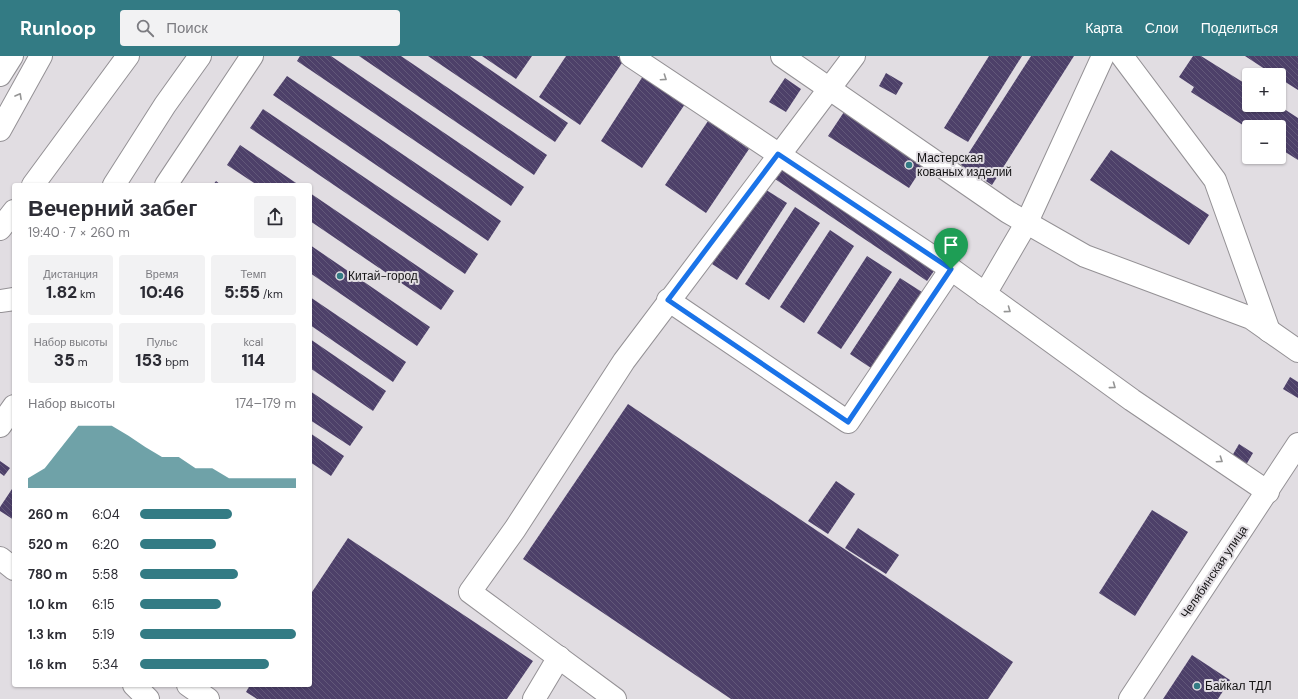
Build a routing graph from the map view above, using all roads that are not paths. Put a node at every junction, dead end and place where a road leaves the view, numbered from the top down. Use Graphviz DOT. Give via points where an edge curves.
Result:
graph roads {
  1 [pos="41,56"];
  2 [pos="128,56"];
  3 [pos="200,56"];
  4 [pos="252,56"];
  5 [pos="631,56"];
  6 [pos="782,56"];
  7 [pos="854,56"];
  8 [pos="1103,56"];
  9 [pos="1122,56"];
  10 [pos="830,89"];
  11 [pos="0,130"];
  12 [pos="778,154"];
  13 [pos="34,183"];
  14 [pos="115,183"];
  15 [pos="167,183"];
  16 [pos="12,214"];
  17 [pos="1027,222"];
  18 [pos="0,229"];
  19 [pos="951,269"];
  20 [pos="985,294"];
  21 [pos="12,299"];
  22 [pos="0,300"];
  23 [pos="668,300"];
  24 [pos="1269,331"];
  25 [pos="1298,351"];
  26 [pos="12,409"];
  27 [pos="0,426"];
  28 [pos="1298,444"];
  29 [pos="1268,492"];
  30 [pos="559,657"];
  31 [pos="136,687"];
  32 [pos="191,687"];
  33 [pos="148,699"];
  34 [pos="208,699"];
  35 [pos="534,699"];
  36 [pos="615,699"];
  37 [pos="1130,699"];
  11 -- 1 [label="street, one-way"];
  2 -- 13 [label="street"];
  3 -- 14 [label="street"];
  4 -- 15 [label="street"];
  5 -- 12 [label="street, one-way"];
  6 -- 10 [label="street"];
  7 -- 10 [label="street"];
  8 -- 17 [label="street"];
  9 -- 24 [label="street" via="1215,180"];
  10 -- 12 [label="street"];
  10 -- 17 [label="street" via="1008,212"];
  12 -- 19 [label="street"];
  12 -- 23 [label="street"];
  16 -- 18 [label="street"];
  17 -- 20 [label="street"];
  17 -- 24 [label="street" via="1085,256 1251,318"];
  19 -- 20 [label="street"];
  19 -- 23 [label="street" via="848,422"];
  20 -- 29 [label="street, one-way" via="1132,400"];
  21 -- 22 [label="street"];
  23 -- 30 [label="street" via="624,361 516,529 470,592"];
  24 -- 25 [label="street"];
  26 -- 27 [label="street"];
  28 -- 29 [label="street, Челябинская улица"];
  29 -- 37 [label="street, Челябинская улица"];
  30 -- 35 [label="street"];
  30 -- 36 [label="street"];
  31 -- 33 [label="street"];
  32 -- 34 [label="street"];
}
